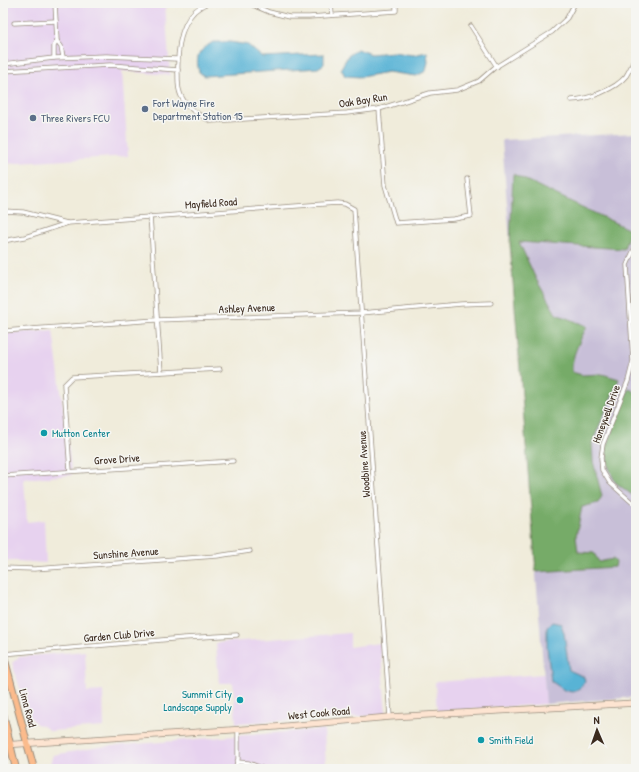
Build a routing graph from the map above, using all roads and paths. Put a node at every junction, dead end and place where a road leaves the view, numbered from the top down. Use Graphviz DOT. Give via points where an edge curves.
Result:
graph roads {
  1 [pos="55,3"];
  2 [pos="248,3"];
  3 [pos="331,3"];
  4 [pos="396,3"];
  5 [pos="575,3"];
  6 [pos="205,4"];
  7 [pos="332,16"];
  8 [pos="56,21"];
  9 [pos="14,23"];
  10 [pos="471,26"];
  11 [pos="57,41"];
  12 [pos="636,56"];
  13 [pos="63,57"];
  14 [pos="135,57"];
  15 [pos="54,58"];
  16 [pos="177,59"];
  17 [pos="3,64"];
  18 [pos="136,67"];
  19 [pos="497,67"];
  20 [pos="178,70"];
  21 [pos="3,71"];
  22 [pos="571,100"];
  23 [pos="379,109"];
  24 [pos="467,179"];
  25 [pos="354,208"];
  26 [pos="3,211"];
  27 [pos="150,216"];
  28 [pos="68,223"];
  29 [pos="3,241"];
  30 [pos="636,245"];
  31 [pos="491,303"];
  32 [pos="361,314"];
  33 [pos="156,320"];
  34 [pos="3,331"];
  35 [pos="220,369"];
  36 [pos="161,372"];
  37 [pos="233,461"];
  38 [pos="70,471"];
  39 [pos="3,476"];
  40 [pos="636,506"];
  41 [pos="250,551"];
  42 [pos="3,568"];
  43 [pos="237,635"];
  44 [pos="3,653"];
  45 [pos="636,703"];
  46 [pos="3,714"];
  47 [pos="390,718"];
  48 [pos="238,729"];
  49 [pos="28,744"];
  50 [pos="6,745"];
  51 [pos="237,762"];
  52 [pos="16,769"];
  53 [pos="34,769"];
  54 [pos="235,769"];
  55 [pos="264,769"];
  1 -- 8 [label="street"];
  2 -- 7 [label="street" via="289,17"];
  3 -- 7 [label="street"];
  4 -- 7 [label="street" via="396,11"];
  5 -- 19 [label="street, Oak Bay Run" via="567,18 552,32"];
  6 -- 16 [label="street, Oak Bay Run" via="190,17 180,39"];
  8 -- 9 [label="street"];
  8 -- 11 [label="street"];
  10 -- 19 [label="street"];
  11 -- 13 [label="street"];
  11 -- 15 [label="street" via="54,46"];
  12 -- 22 [label="street" via="626,76 607,90"];
  13 -- 14 [label="street"];
  13 -- 15 [label="street"];
  14 -- 16 [label="street"];
  14 -- 18 [label="street"];
  15 -- 17 [label="street"];
  16 -- 20 [label="street, Oak Bay Run"];
  18 -- 20 [label="street"];
  18 -- 21 [label="street" via="110,65"];
  19 -- 23 [label="street, Oak Bay Run" via="479,81 456,90 430,93"];
  20 -- 23 [label="street, Oak Bay Run" via="180,93 184,101 197,114 211,120"];
  23 -- 24 [label="street" via="385,185 396,223 471,216"];
  25 -- 27 [label="street, Mayfield Road" via="337,203"];
  25 -- 32 [label="street, Woodbine Avenue"];
  26 -- 28 [label="street" via="23,212"];
  27 -- 28 [label="street, Mayfield Road"];
  27 -- 33 [label="street"];
  28 -- 29 [label="street" via="25,237"];
  30 -- 40 [label="street, Honeywell Drive" via="627,265 633,361 628,381 603,444 601,458 602,470 610,483"];
  31 -- 32 [label="street, Ashley Avenue"];
  32 -- 33 [label="street, Ashley Avenue"];
  32 -- 47 [label="street, Woodbine Avenue"];
  33 -- 34 [label="street, Ashley Avenue"];
  33 -- 36 [label="street"];
  35 -- 36 [label="street"];
  36 -- 38 [label="street" via="72,377 64,384"];
  37 -- 38 [label="street, Grove Drive"];
  38 -- 39 [label="street, Grove Drive"];
  41 -- 42 [label="street, Sunshine Avenue" via="217,556 34,569"];
  43 -- 44 [label="street, Garden Club Drive"];
  44 -- 49 [label="highway, Lima Road"];
  45 -- 47 [label="main road, West Cook Road"];
  46 -- 50 [label="highway"];
  47 -- 48 [label="main road, West Cook Road"];
  48 -- 49 [label="main road, West Cook Road"];
  48 -- 51 [label="street"];
  49 -- 50 [label="main road, West Cook Road"];
  49 -- 53 [label="highway, Lima Road"];
  50 -- 52 [label="highway"];
  51 -- 54 [label="street"];
  51 -- 55 [label="street" via="249,763"];
}
